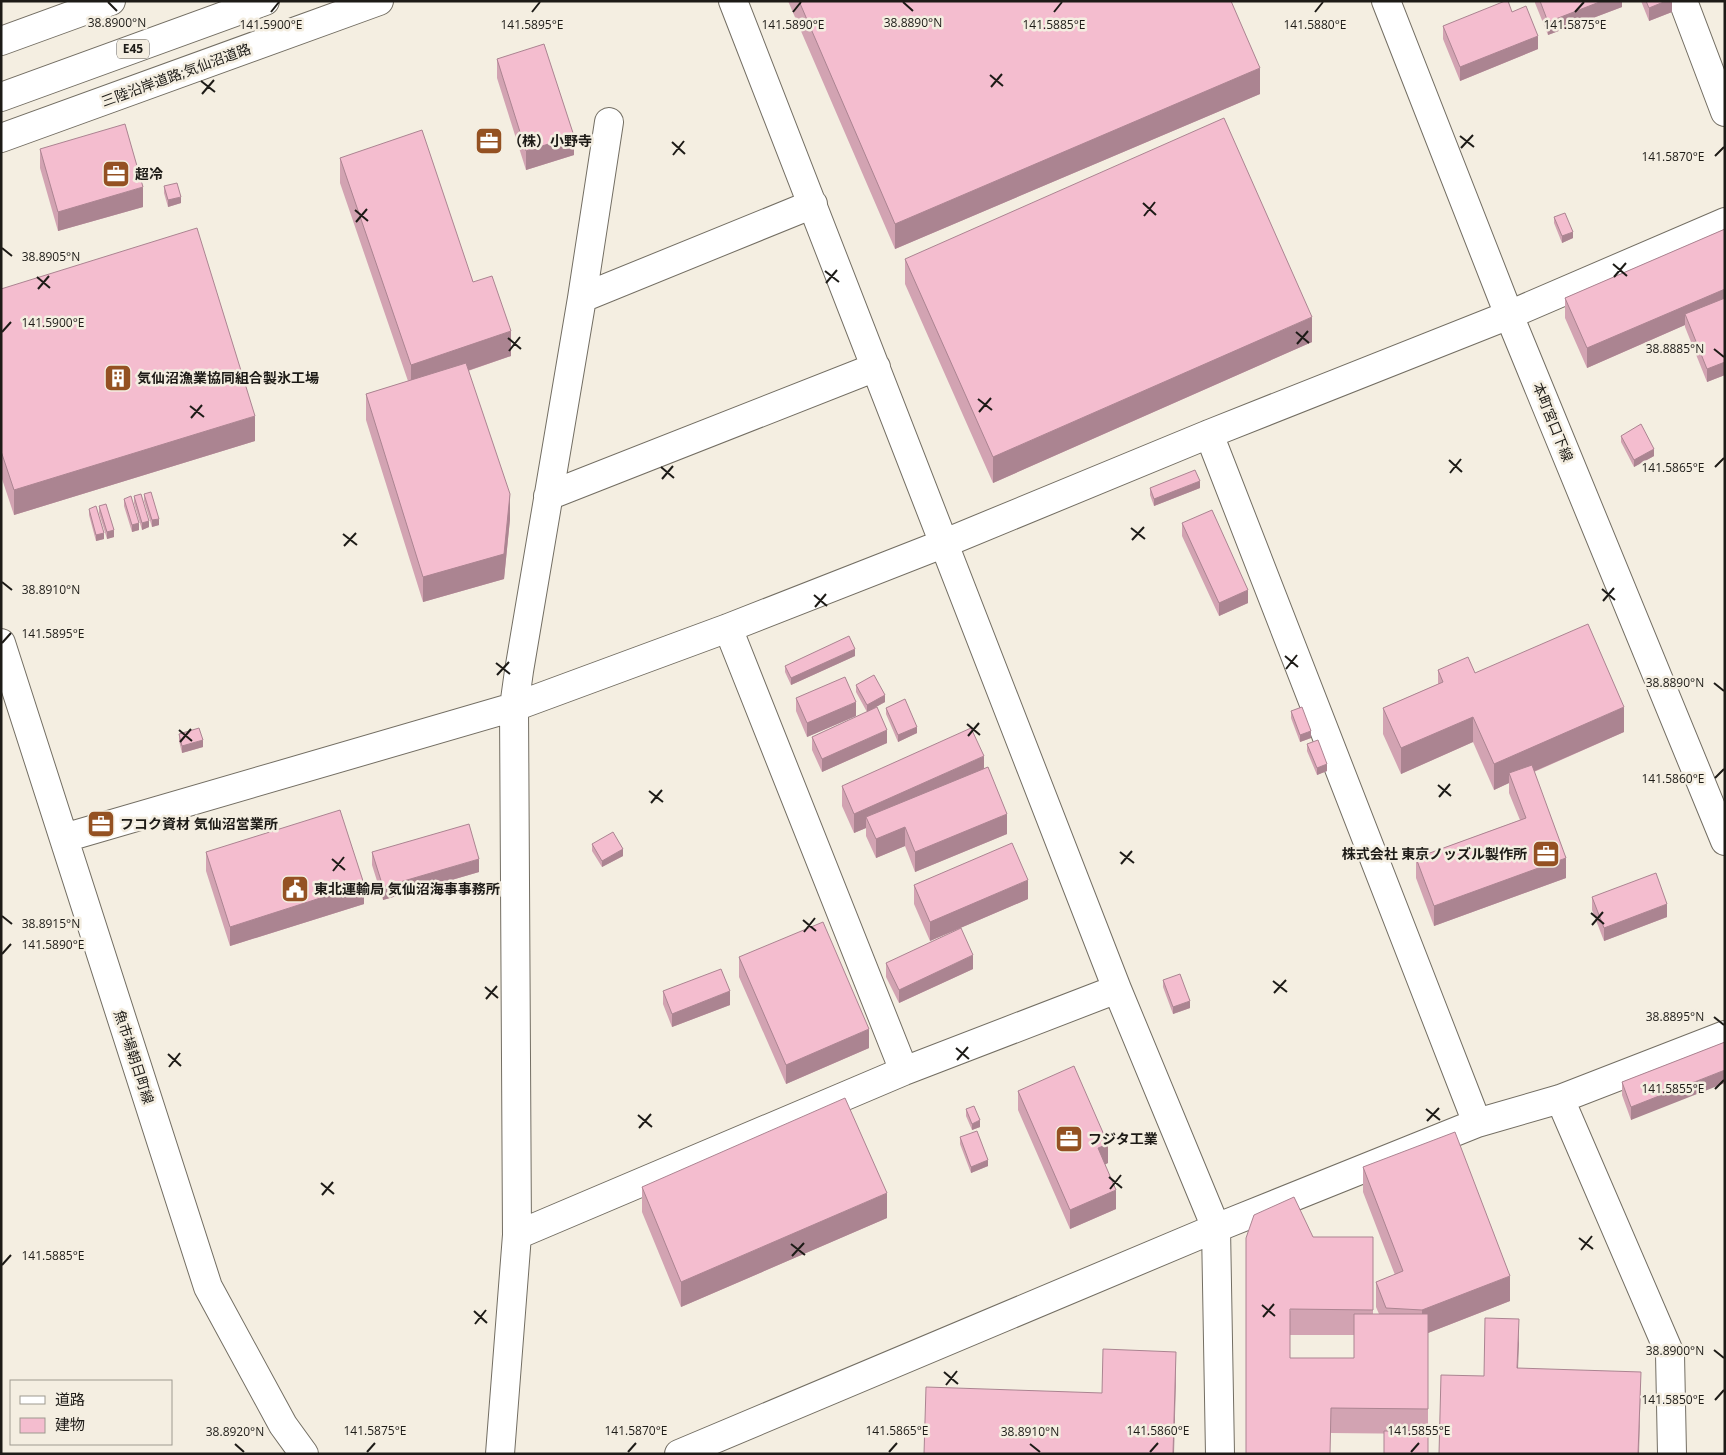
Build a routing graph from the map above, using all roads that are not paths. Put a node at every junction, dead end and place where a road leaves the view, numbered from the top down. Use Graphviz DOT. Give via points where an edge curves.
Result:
graph roads {
  1 [pos="111,1"];
  2 [pos="265,1"];
  3 [pos="379,1"];
  4 [pos="733,1"];
  5 [pos="1386,1"];
  6 [pos="1683,1"];
  7 [pos="1,41"];
  8 [pos="1,97"];
  9 [pos="1725,112"];
  10 [pos="609,122"];
  11 [pos="1,138"];
  12 [pos="813,204"];
  13 [pos="1725,222"];
  14 [pos="582,298"];
  15 [pos="1509,315"];
  16 [pos="876,367"];
  17 [pos="1209,434"];
  18 [pos="548,496"];
  19 [pos="945,543"];
  20 [pos="728,628"];
  21 [pos="1,643"];
  22 [pos="514,708"];
  23 [pos="64,838"];
  24 [pos="1725,841"];
  25 [pos="1117,989"];
  26 [pos="1725,1035"];
  27 [pos="904,1071"];
  28 [pos="1560,1099"];
  29 [pos="1477,1123"];
  30 [pos="1216,1228"];
  31 [pos="517,1235"];
  32 [pos="304,1454"];
  33 [pos="500,1454"];
  34 [pos="679,1454"];
  35 [pos="1220,1454"];
  36 [pos="1672,1454"];
  1 -- 7 [label="main road"];
  2 -- 8 [label="main road, E45"];
  3 -- 11 [label="main road, 三陸沿岸道路;気仙沼道路"];
  4 -- 12 [label="main road"];
  5 -- 15 [label="main road, 本町宮口下線"];
  6 -- 9 [label="main road"];
  10 -- 14 [label="main road"];
  12 -- 14 [label="main road"];
  12 -- 16 [label="main road"];
  13 -- 15 [label="main road"];
  14 -- 18 [label="main road"];
  15 -- 17 [label="main road"];
  15 -- 24 [label="main road, 本町宮口下線"];
  16 -- 18 [label="main road"];
  16 -- 19 [label="main road"];
  17 -- 19 [label="main road"];
  17 -- 29 [label="main road"];
  18 -- 22 [label="main road"];
  19 -- 20 [label="main road"];
  19 -- 25 [label="main road"];
  20 -- 22 [label="main road"];
  20 -- 27 [label="main road"];
  21 -- 23 [label="main road, 魚市場朝日町線"];
  22 -- 23 [label="main road"];
  22 -- 31 [label="main road"];
  23 -- 32 [label="main road, 魚市場朝日町線" via="208,1287 283,1425"];
  25 -- 27 [label="main road"];
  25 -- 30 [label="main road"];
  26 -- 28 [label="main road"];
  27 -- 31 [label="main road"];
  28 -- 29 [label="main road"];
  28 -- 36 [label="main road" via="1670,1354"];
  29 -- 30 [label="main road"];
  30 -- 34 [label="main road"];
  30 -- 35 [label="main road"];
  31 -- 33 [label="main road"];
}
